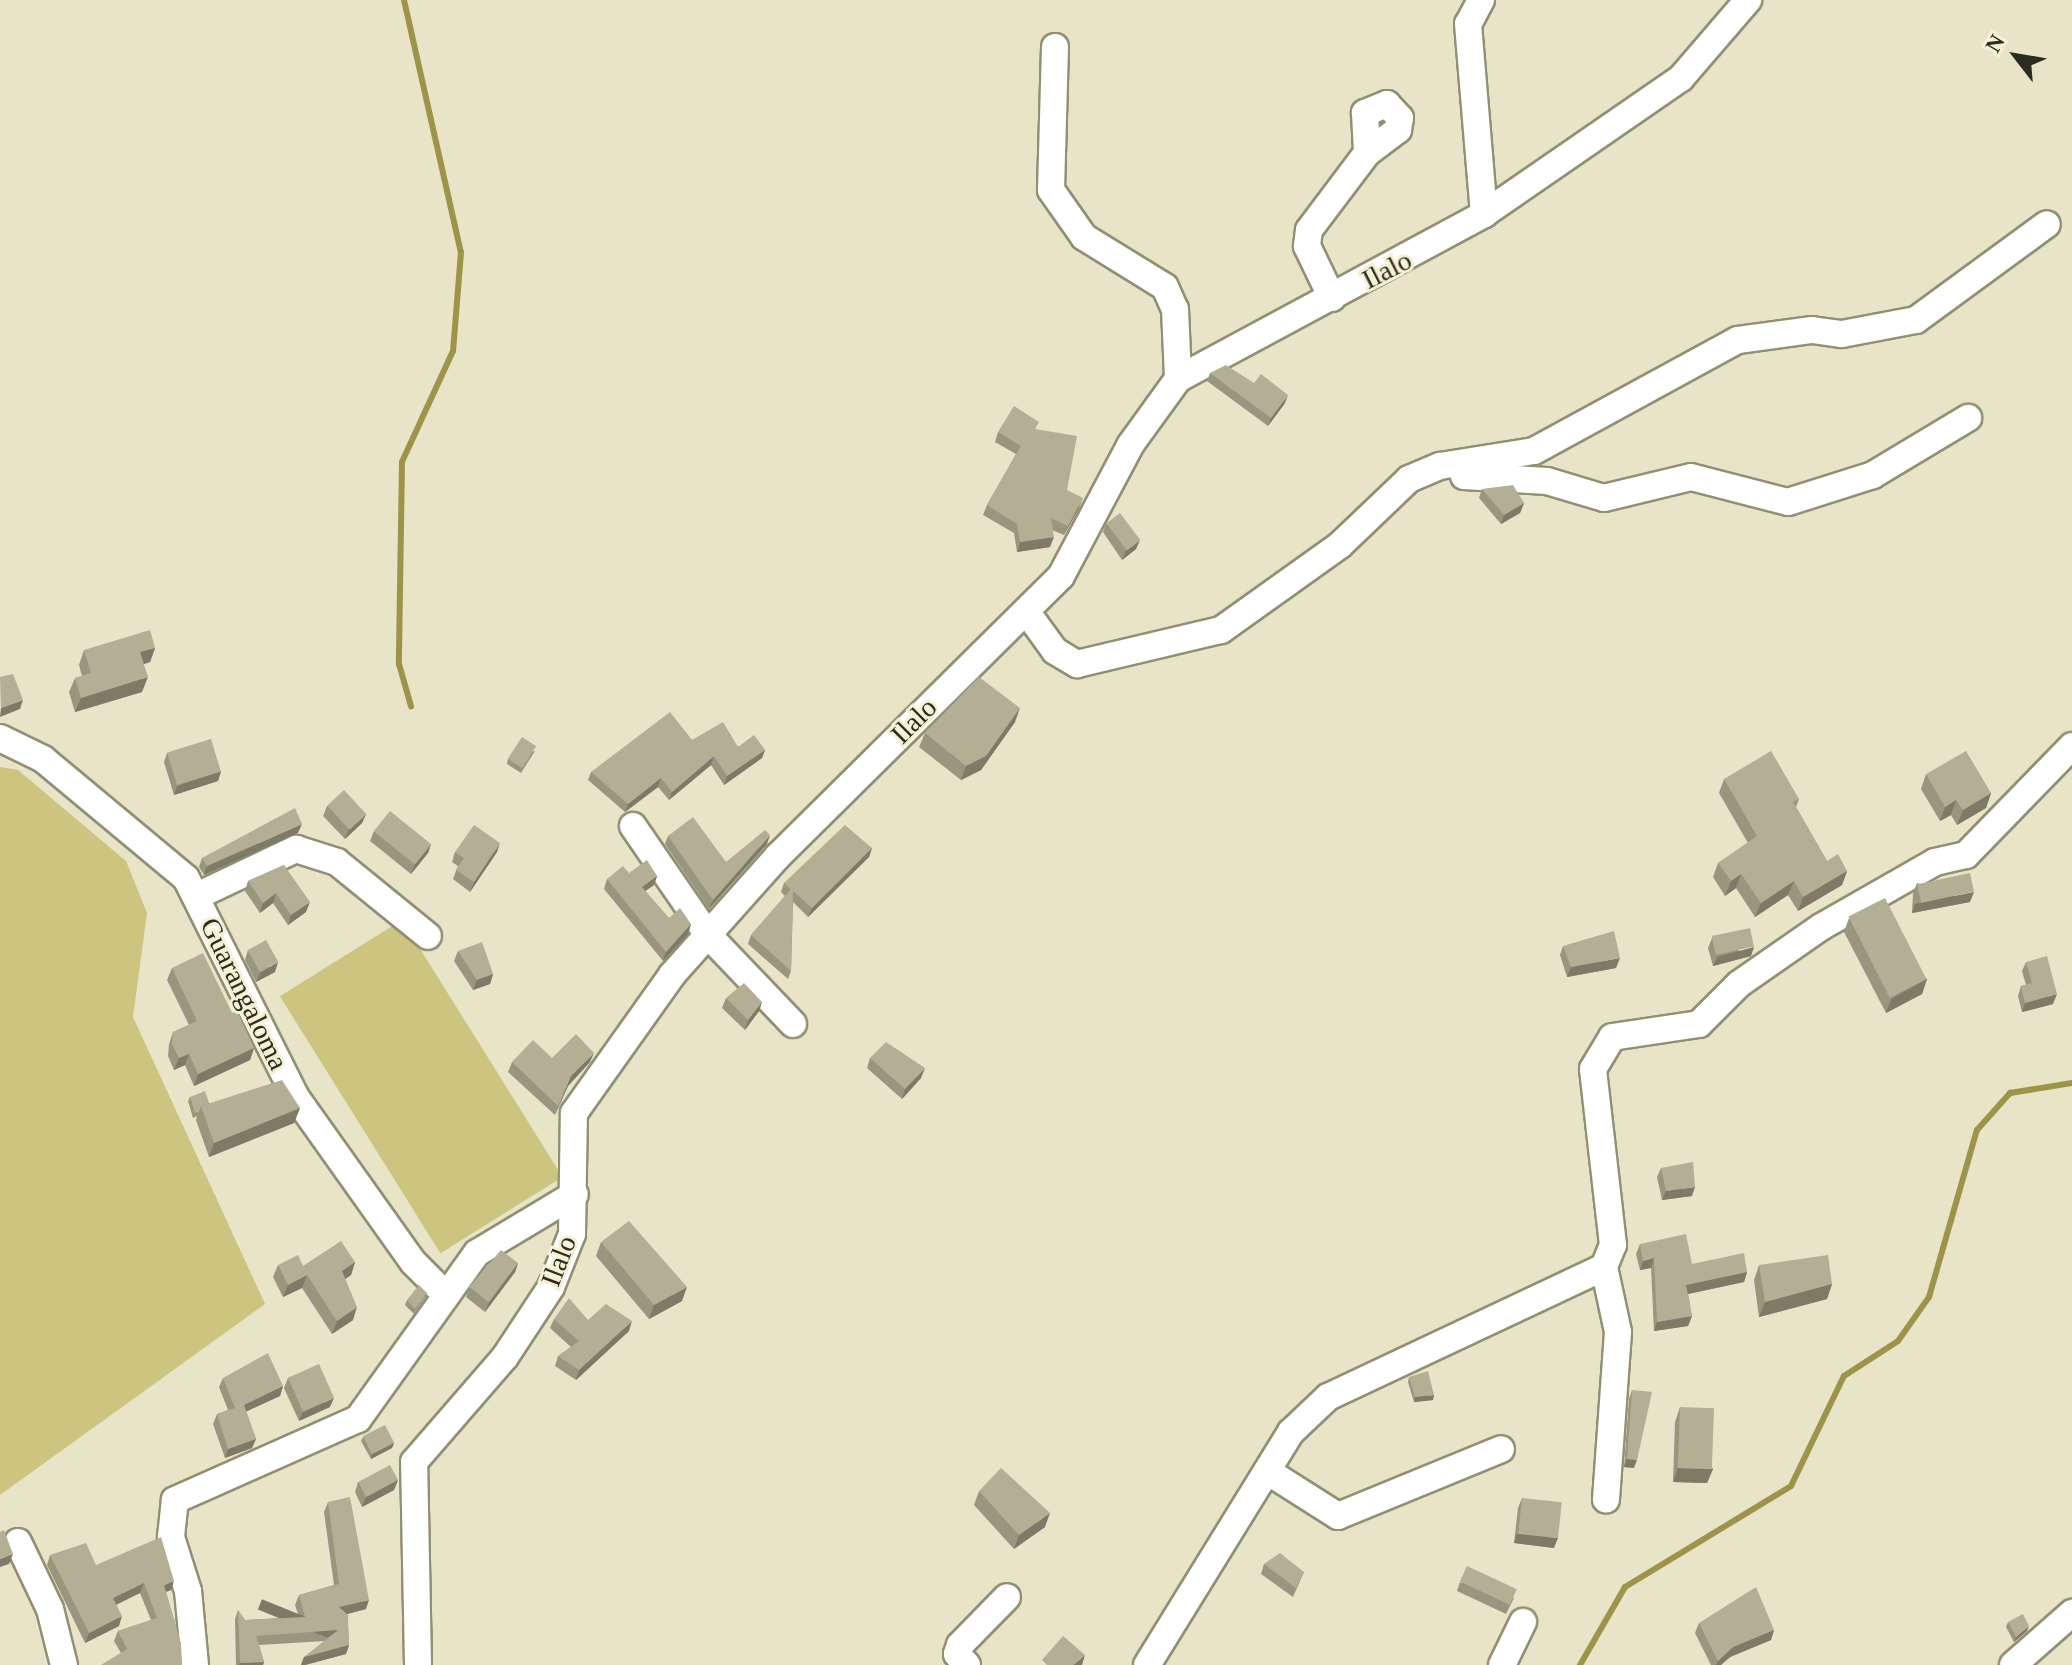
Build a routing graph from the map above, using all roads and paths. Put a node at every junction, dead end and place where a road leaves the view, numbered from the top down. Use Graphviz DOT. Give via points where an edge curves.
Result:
graph roads {
  1 [pos="1481,0"];
  2 [pos="1748,0"];
  3 [pos="1055,47"];
  4 [pos="1367,153"];
  5 [pos="1484,214"];
  6 [pos="2047,224"];
  7 [pos="1332,298"];
  8 [pos="1178,379"];
  9 [pos="1968,418"];
  10 [pos="1409,479"];
  11 [pos="1026,611"];
  12 [pos="0,738"];
  13 [pos="2072,746"];
  14 [pos="633,826"];
  15 [pos="197,896"];
  16 [pos="708,935"];
  17 [pos="428,936"];
  18 [pos="793,1024"];
  19 [pos="575,1194"];
  20 [pos="1604,1267"];
  21 [pos="446,1295"];
  22 [pos="1501,1449"];
  23 [pos="1267,1471"];
  24 [pos="1606,1500"];
  25 [pos="18,1542"];
  26 [pos="1007,1597"];
  27 [pos="2072,1613"];
  28 [pos="1523,1622"];
  29 [pos="64,1665"];
  30 [pos="195,1665"];
  31 [pos="418,1665"];
  32 [pos="967,1665"];
  33 [pos="1147,1665"];
  34 [pos="1502,1665"];
  35 [pos="2013,1665"];
  1 -- 5 [label="street" via="1468,24"];
  2 -- 5 [label="street, Ilalo" via="1681,78"];
  3 -- 8 [label="street" via="1051,190 1084,237 1165,287 1175,309"];
  4 -- 7 [label="street" via="1309,230 1307,246"];
  5 -- 7 [label="street, Ilalo"];
  6 -- 10 [label="street" via="1916,320 1842,334 1812,330 1738,340 1534,451 1440,466"];
  7 -- 8 [label="street, Ilalo"];
  8 -- 11 [label="street, Ilalo" via="1131,444 1061,576"];
  9 -- 10 [label="street" via="1873,475 1788,502 1691,477 1604,498 1518,477"];
  10 -- 11 [label="street" via="1340,545 1221,630 1077,664 1055,651"];
  11 -- 16 [label="street, Ilalo"];
  12 -- 15 [label="street, Guarangaloma" via="43,759 95,800"];
  13 -- 20 [label="street" via="1966,855 1935,862 1821,927 1739,984 1699,1024 1612,1037 1599,1050 1594,1087 1613,1245"];
  14 -- 16 [label="street"];
  15 -- 17 [label="street" via="296,849 337,862"];
  15 -- 21 [label="street, Guarangaloma" via="224,965 295,1096 413,1262"];
  16 -- 18 [label="street"];
  16 -- 19 [label="street, Ilalo" via="579,1103 571,1125"];
  19 -- 21 [label="street" via="477,1253"];
  19 -- 31 [label="street, Ilalo" via="572,1234 551,1287 505,1357 414,1462"];
  20 -- 23 [label="street" via="1328,1397 1291,1432"];
  20 -- 24 [label="street" via="1618,1332"];
  21 -- 30 [label="street" via="358,1419 175,1500 171,1537 188,1591"];
  22 -- 23 [label="street" via="1338,1516"];
  23 -- 33 [label="street"];
  25 -- 29 [label="street" via="50,1609"];
  26 -- 32 [label="street" via="960,1645 957,1654"];
  27 -- 35 [label="street"];
  28 -- 34 [label="street"];
}
